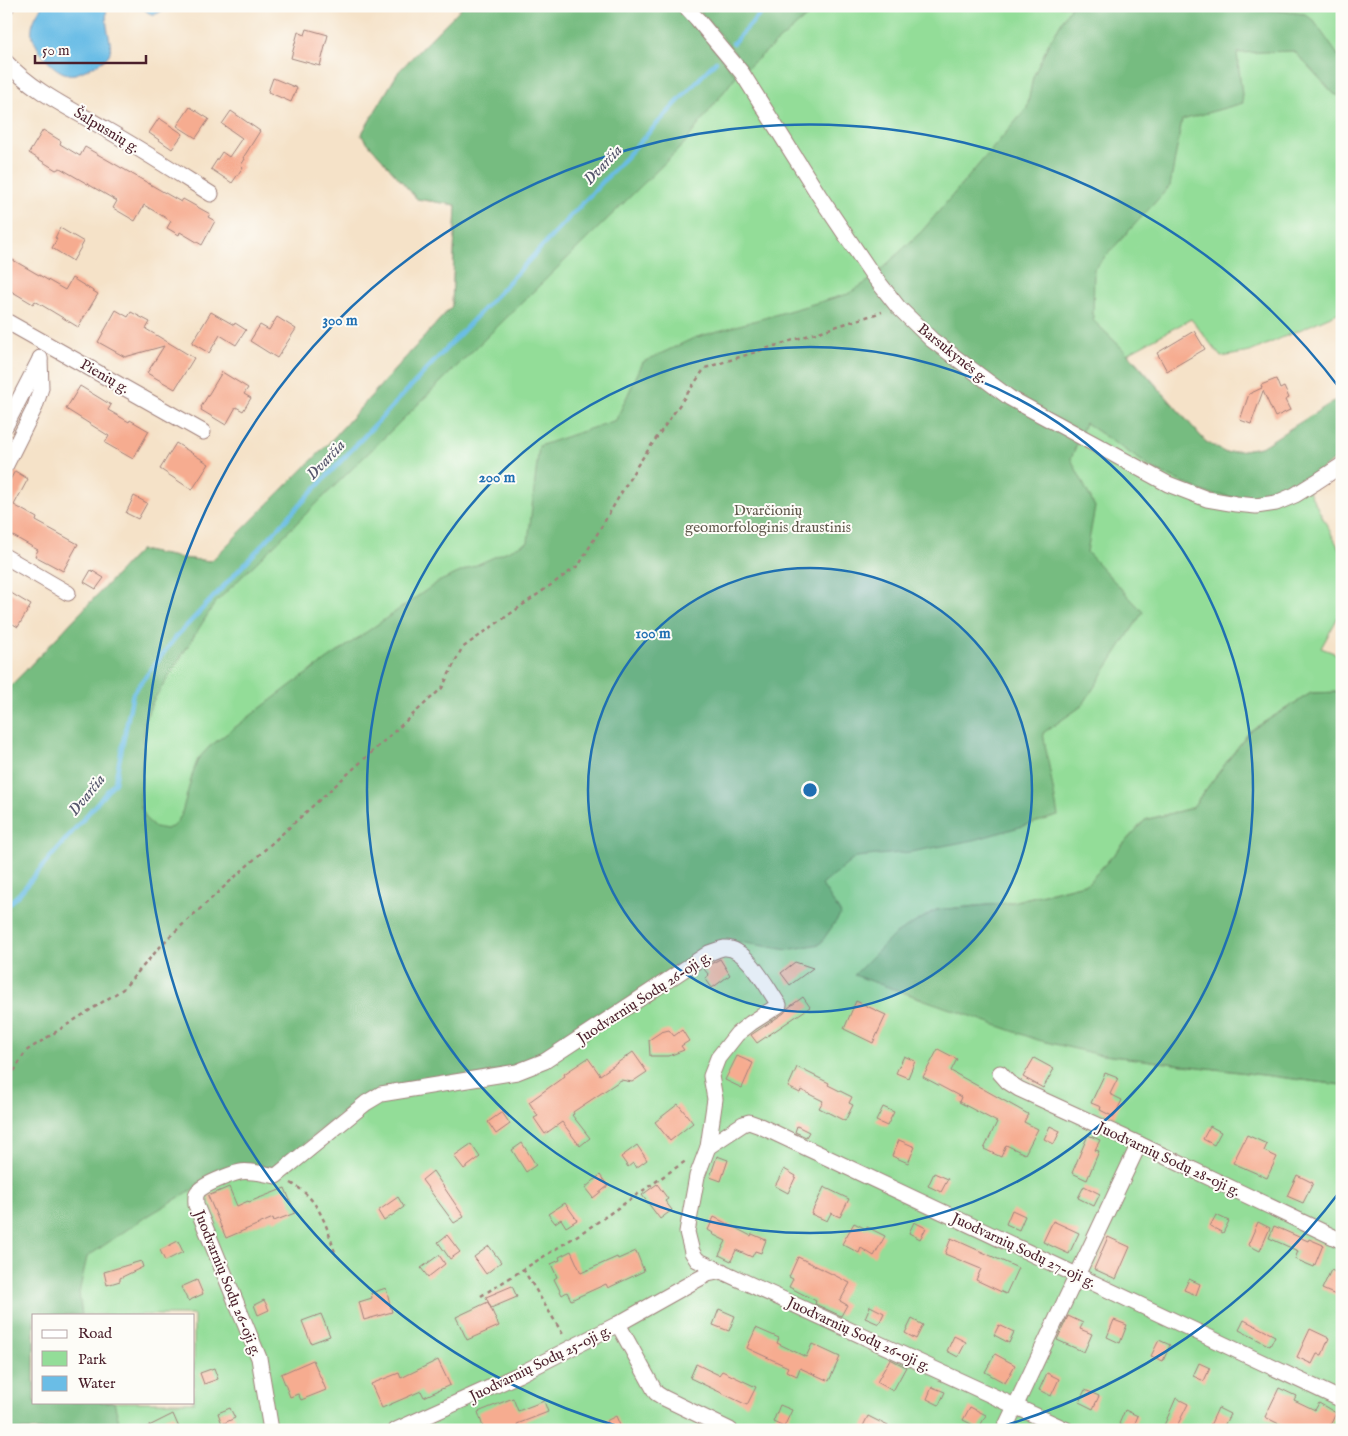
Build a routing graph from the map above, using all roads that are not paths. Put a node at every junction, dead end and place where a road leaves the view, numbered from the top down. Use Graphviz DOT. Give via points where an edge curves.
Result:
graph roads {
  1 [pos="685,6"];
  2 [pos="6,62"];
  3 [pos="211,194"];
  4 [pos="6,321"];
  5 [pos="48,343"];
  6 [pos="40,358"];
  7 [pos="6,425"];
  8 [pos="203,432"];
  9 [pos="1342,464"];
  10 [pos="6,465"];
  11 [pos="6,557"];
  12 [pos="68,593"];
  13 [pos="1000,1073"];
  14 [pos="1139,1144"];
  15 [pos="708,1147"];
  16 [pos="1342,1241"];
  17 [pos="698,1260"];
  18 [pos="722,1272"];
  19 [pos="1077,1274"];
  20 [pos="693,1282"];
  21 [pos="618,1324"];
  22 [pos="1342,1400"];
  23 [pos="1015,1406"];
  24 [pos="270,1430"];
  25 [pos="396,1430"];
  26 [pos="730,1430"];
  27 [pos="1004,1430"];
  28 [pos="1067,1430"];
  1 -- 9 [label="street, Barsukynės g." via="742,73 820,197 898,307 932,340 1010,398 1168,484 1207,499 1250,505 1276,503 1295,495"];
  2 -- 3 [label="street, Šalpusnių g." via="34,87"];
  4 -- 5 [label="street, Pienių g."];
  5 -- 6 [label="street"];
  5 -- 8 [label="street, Pienių g."];
  6 -- 7 [label="street"];
  6 -- 10 [label="street" via="41,388 35,407"];
  11 -- 12 [label="street"];
  13 -- 14 [label="street, Juodvarnių Sodų 28-oji g." via="1019,1089"];
  14 -- 16 [label="street, Juodvarnių Sodų 28-oji g."];
  14 -- 19 [label="street"];
  15 -- 17 [label="street, Juodvarnių Sodų 26-oji g." via="697,1176 686,1232"];
  15 -- 19 [label="street, Juodvarnių Sodų 27-oji g." via="749,1122"];
  15 -- 24 [label="street, Juodvarnių Sodų 26-oji g." via="715,1099 711,1076 718,1058 737,1034 779,1005 748,959 738,951 725,948 709,953 545,1060 517,1072 381,1094 276,1176 241,1172 207,1184 197,1193 196,1204 259,1358"];
  17 -- 18 [label="street, Juodvarnių Sodų 26-oji g."];
  17 -- 20 [label="street"];
  18 -- 20 [label="street" via="708,1274"];
  18 -- 23 [label="street, Juodvarnių Sodų 26-oji g."];
  19 -- 22 [label="street, Juodvarnių Sodų 27-oji g."];
  19 -- 23 [label="street"];
  20 -- 21 [label="street"];
  21 -- 25 [label="street, Juodvarnių Sodų 25-oji g." via="518,1375"];
  21 -- 26 [label="street, Juodvarnių Sodų 25-oji g." via="656,1392"];
  23 -- 27 [label="street"];
  23 -- 28 [label="street, Juodvarnių Sodų 26-oji g."];
}
